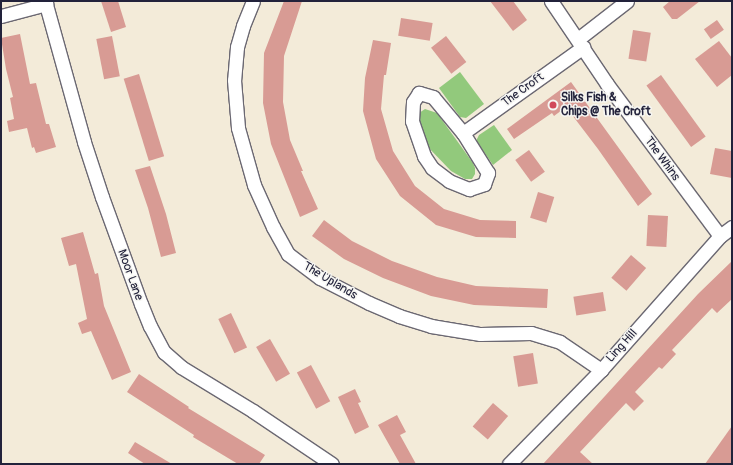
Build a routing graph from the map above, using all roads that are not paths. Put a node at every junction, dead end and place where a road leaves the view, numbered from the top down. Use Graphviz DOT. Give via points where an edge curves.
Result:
graph roads {
  1 [pos="253,1"];
  2 [pos="551,1"];
  3 [pos="627,1"];
  4 [pos="46,2"];
  5 [pos="1,16"];
  6 [pos="580,43"];
  7 [pos="463,133"];
  8 [pos="732,227"];
  9 [pos="720,236"];
  10 [pos="601,370"];
  11 [pos="332,464"];
  12 [pos="509,464"];
  1 -- 10 [label="street, The Uplands" via="237,47 234,80 238,128 254,185 288,254 320,278 399,316 431,326 480,334 531,333 560,342"];
  2 -- 6 [label="street, The Whins"];
  3 -- 6 [label="street, The Croft"];
  4 -- 5 [label="street"];
  4 -- 11 [label="street, Moor Lane" via="84,142 102,197 141,304 164,352 181,367"];
  6 -- 7 [label="street, The Croft"];
  6 -- 9 [label="street, The Whins" via="607,84"];
  7 -- 7 [label="street" via="488,173 484,184 469,189 449,180 432,168 424,156 412,121 413,102 419,93 433,97"];
  8 -- 9 [label="street, Ling Hill"];
  9 -- 10 [label="street, Ling Hill"];
  10 -- 12 [label="street, Ling Hill"];
}
